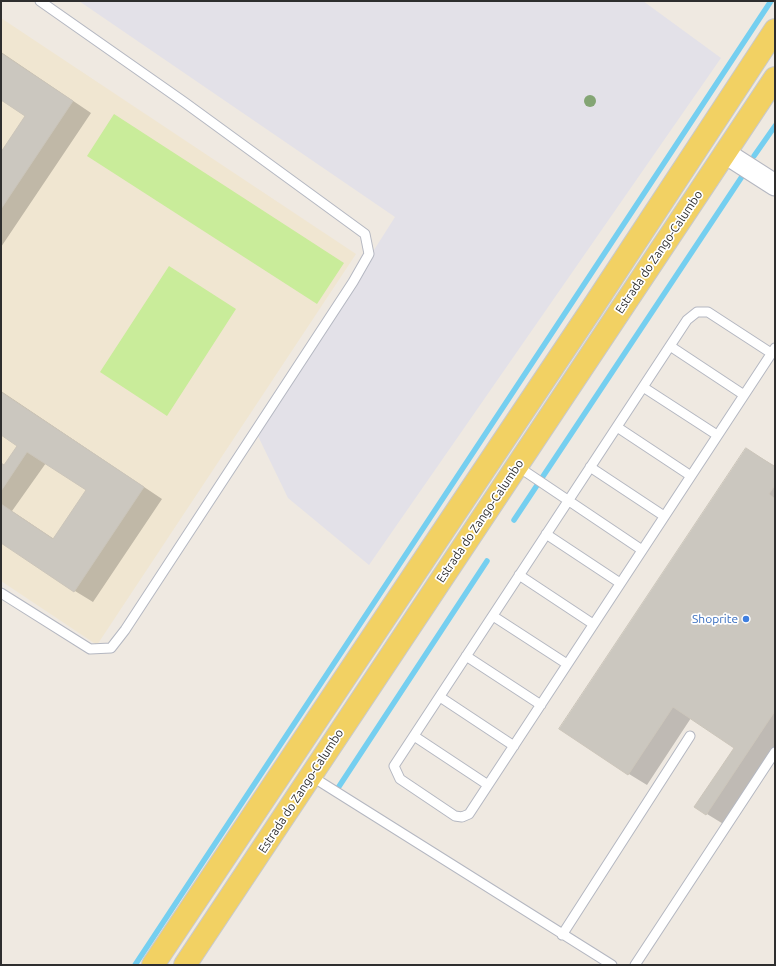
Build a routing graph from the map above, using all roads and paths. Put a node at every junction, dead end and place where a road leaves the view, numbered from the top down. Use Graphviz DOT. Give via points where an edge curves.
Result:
graph roads {
  1 [pos="40,1"];
  2 [pos="775,30"];
  3 [pos="775,78"];
  4 [pos="740,162"];
  5 [pos="775,185"];
  6 [pos="670,346"];
  7 [pos="773,350"];
  8 [pos="643,387"];
  9 [pos="744,395"];
  10 [pos="617,427"];
  11 [pos="717,435"];
  12 [pos="590,468"];
  13 [pos="525,471"];
  14 [pos="691,476"];
  15 [pos="568,501"];
  16 [pos="664,516"];
  17 [pos="546,534"];
  18 [pos="642,550"];
  19 [pos="519,575"];
  20 [pos="620,583"];
  21 [pos="1,593"];
  22 [pos="493,616"];
  23 [pos="593,624"];
  24 [pos="466,656"];
  25 [pos="567,664"];
  26 [pos="440,697"];
  27 [pos="541,705"];
  28 [pos="414,736"];
  29 [pos="690,736"];
  30 [pos="514,746"];
  31 [pos="775,752"];
  32 [pos="311,776"];
  33 [pos="488,785"];
  34 [pos="562,935"];
  35 [pos="153,965"];
  36 [pos="185,965"];
  37 [pos="612,965"];
  38 [pos="635,965"];
  1 -- 21 [label="lane" via="365,234 369,254 130,624 111,648 90,649"];
  2 -- 35 [label="main road" via="582,324"];
  3 -- 4 [label="main road, Estrada do Zango-Calumbo"];
  4 -- 5 [label="street"];
  4 -- 13 [label="main road, Estrada do Zango-Calumbo"];
  6 -- 7 [label="lane" via="687,320 697,312 708,312"];
  6 -- 8 [label="lane"];
  6 -- 9 [label="lane"];
  7 -- 9 [label="lane"];
  8 -- 10 [label="lane"];
  8 -- 11 [label="lane"];
  9 -- 11 [label="lane"];
  10 -- 12 [label="lane"];
  10 -- 14 [label="lane"];
  11 -- 14 [label="lane"];
  12 -- 15 [label="lane"];
  12 -- 16 [label="lane"];
  13 -- 15 [label="lane"];
  13 -- 32 [label="main road, Estrada do Zango-Calumbo"];
  14 -- 16 [label="lane"];
  15 -- 17 [label="lane"];
  15 -- 18 [label="lane"];
  16 -- 18 [label="lane"];
  17 -- 19 [label="lane"];
  17 -- 20 [label="lane"];
  18 -- 20 [label="lane"];
  19 -- 22 [label="lane"];
  19 -- 23 [label="lane"];
  20 -- 23 [label="lane"];
  22 -- 24 [label="lane"];
  22 -- 25 [label="lane"];
  23 -- 25 [label="lane"];
  24 -- 26 [label="lane"];
  24 -- 27 [label="lane"];
  25 -- 27 [label="lane"];
  26 -- 28 [label="lane"];
  26 -- 30 [label="lane"];
  27 -- 30 [label="lane"];
  28 -- 33 [label="lane"];
  28 -- 33 [label="lane" via="394,766 397,774 400,779 455,816 469,814"];
  29 -- 34 [label="lane"];
  30 -- 33 [label="lane"];
  31 -- 38 [label="lane"];
  32 -- 34 [label="lane"];
  32 -- 36 [label="main road, Estrada do Zango-Calumbo"];
  34 -- 37 [label="lane"];
}
